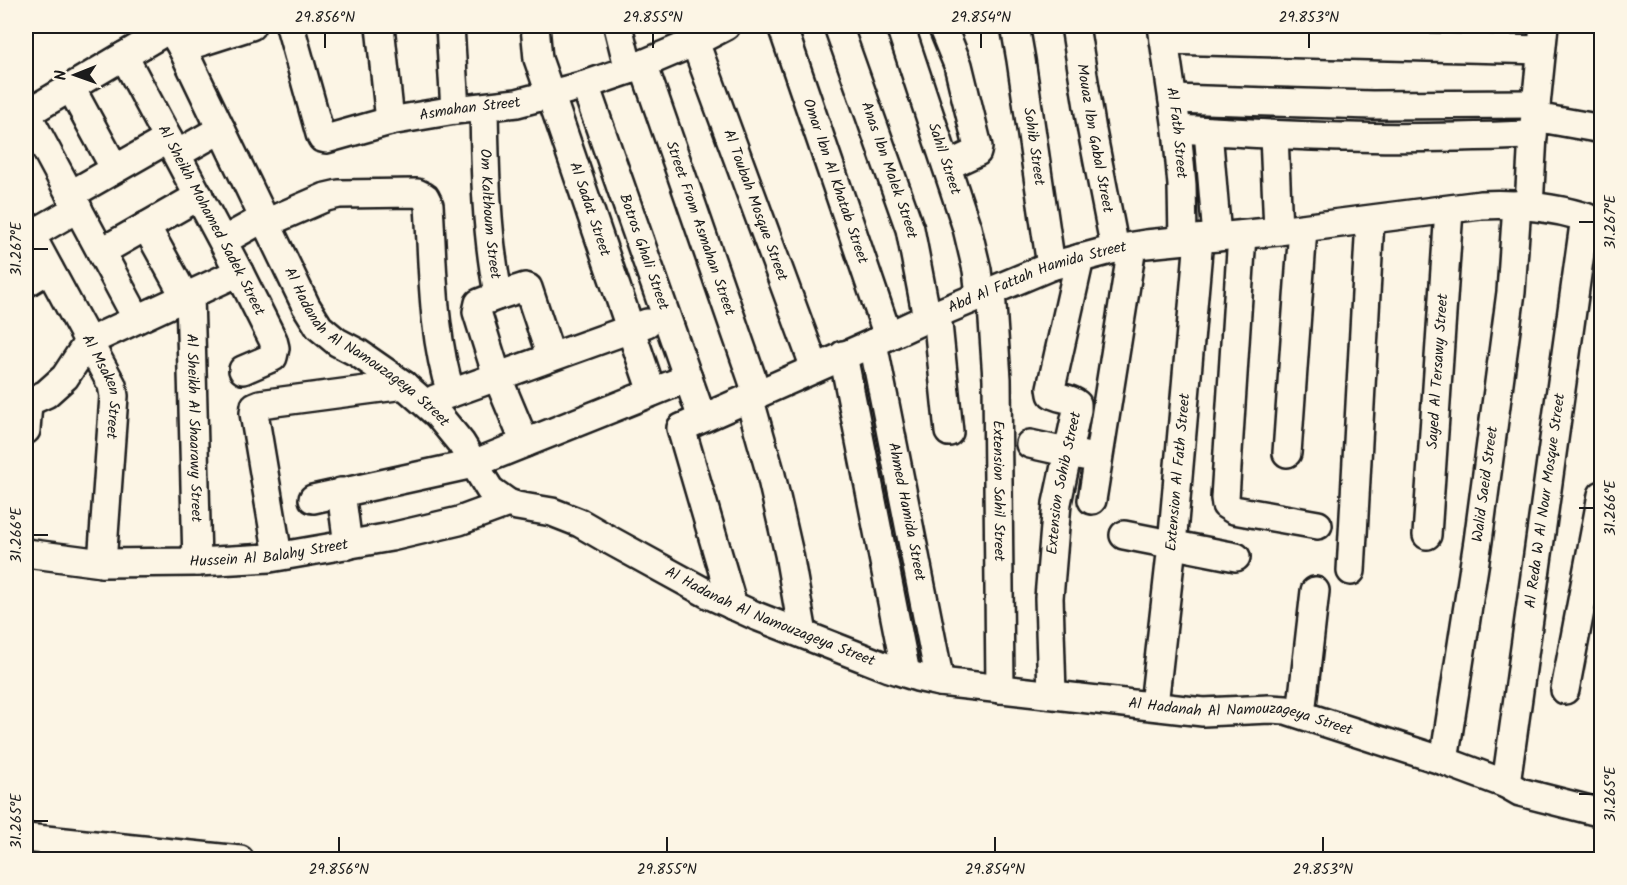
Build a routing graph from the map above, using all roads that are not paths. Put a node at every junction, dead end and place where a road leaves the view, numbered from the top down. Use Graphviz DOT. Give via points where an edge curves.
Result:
graph roads {
  1 [pos="245,26"];
  2 [pos="290,26"];
  3 [pos="380,26"];
  4 [pos="450,26"];
  5 [pos="535,26"];
  6 [pos="618,26"];
  7 [pos="726,26"];
  8 [pos="782,26"];
  9 [pos="838,26"];
  10 [pos="900,26"];
  11 [pos="942,26"];
  12 [pos="1015,26"];
  13 [pos="1075,26"];
  14 [pos="1163,33"];
  15 [pos="174,34"];
  16 [pos="1543,38"];
  17 [pos="695,42"];
  18 [pos="124,56"];
  19 [pos="958,65"];
  20 [pos="636,67"];
  21 [pos="919,82"];
  22 [pos="585,85"];
  23 [pos="71,88"];
  24 [pos="551,95"];
  25 [pos="1173,99"];
  26 [pos="483,108"];
  27 [pos="455,110"];
  28 [pos="26,114"];
  29 [pos="1535,119"];
  30 [pos="390,121"];
  31 [pos="221,129"];
  32 [pos="1177,129"];
  33 [pos="1602,129"];
  34 [pos="1208,131"];
  35 [pos="1274,135"];
  36 [pos="172,147"];
  37 [pos="947,166"];
  38 [pos="115,169"];
  39 [pos="199,196"];
  40 [pos="74,202"];
  41 [pos="1523,205"];
  42 [pos="1449,210"];
  43 [pos="1370,220"];
  44 [pos="1593,220"];
  45 [pos="265,221"];
  46 [pos="146,226"];
  47 [pos="1291,229"];
  48 [pos="28,231"];
  49 [pos="1210,238"];
  50 [pos="223,241"];
  51 [pos="1123,248"];
  52 [pos="101,252"];
  53 [pos="1080,258"];
  54 [pos="1051,266"];
  55 [pos="49,269"];
  56 [pos="239,272"];
  57 [pos="26,283"];
  58 [pos="986,293"];
  59 [pos="188,296"];
  60 [pos="497,296"];
  61 [pos="665,316"];
  62 [pos="932,316"];
  63 [pos="137,319"];
  64 [pos="630,329"];
  65 [pos="880,339"];
  66 [pos="88,342"];
  67 [pos="843,355"];
  68 [pos="550,357"];
  69 [pos="815,368"];
  70 [pos="243,370"];
  71 [pos="497,376"];
  72 [pos="688,378"];
  73 [pos="404,385"];
  74 [pos="652,392"];
  75 [pos="451,393"];
  76 [pos="753,395"];
  77 [pos="26,401"];
  78 [pos="425,402"];
  79 [pos="702,418"];
  80 [pos="26,430"];
  81 [pos="949,432"];
  82 [pos="525,443"];
  83 [pos="1030,444"];
  84 [pos="1068,452"];
  85 [pos="1287,453"];
  86 [pos="1099,459"];
  87 [pos="473,464"];
  88 [pos="341,492"];
  89 [pos="1602,495"];
  90 [pos="313,499"];
  91 [pos="1092,500"];
  92 [pos="508,503"];
  93 [pos="1318,525"];
  94 [pos="1124,535"];
  95 [pos="1428,535"];
  96 [pos="348,545"];
  97 [pos="1172,545"];
  98 [pos="26,553"];
  99 [pos="278,556"];
  100 [pos="1236,557"];
  101 [pos="197,562"];
  102 [pos="102,563"];
  103 [pos="1351,571"];
  104 [pos="1315,591"];
  105 [pos="733,606"];
  106 [pos="803,634"];
  107 [pos="906,673"];
  108 [pos="940,682"];
  109 [pos="1000,689"];
  110 [pos="1565,690"];
  111 [pos="1052,694"];
  112 [pos="1154,705"];
  113 [pos="1301,714"];
  114 [pos="1444,761"];
  115 [pos="1506,784"];
  116 [pos="1602,813"];
  117 [pos="26,838"];
  118 [pos="240,860"];
  1 -- 15 [label="street"];
  2 -- 30 [label="street, Asmahan Street" via="322,138"];
  3 -- 30 [label="street"];
  4 -- 27 [label="street"];
  5 -- 24 [label="street, Al Sadat Street" via="538,58"];
  6 -- 20 [label="street, Street From Asmahan Street"];
  7 -- 17 [label="street, Asmahan Street"];
  8 -- 65 [label="street, Omar Ibn Al Khatab Street"];
  9 -- 62 [label="street, Anas Ibn Malek Street" via="910,229"];
  10 -- 21 [label="street, Sahil Street"];
  11 -- 19 [label="street"];
  12 -- 54 [label="street, Sohib Street"];
  13 -- 51 [label="street, Mouaz Ibn Gabal Street" via="1092,131"];
  14 -- 16 [label="street"];
  14 -- 25 [label="street, Al Fath Street"];
  15 -- 18 [label="street"];
  15 -- 31 [label="street, Al Hadanah Al Namouzageya Street"];
  16 -- 29 [label="street, Walid Saeid Street"];
  17 -- 20 [label="street, Asmahan Street"];
  17 -- 69 [label="street, Al Toubah Mosque Street"];
  18 -- 23 [label="street"];
  18 -- 36 [label="street, Al Sheikh Mohamed Sadek Street"];
  19 -- 21 [label="street"];
  19 -- 37 [label="street" via="978,147 977,152"];
  20 -- 22 [label="street, Asmahan Street"];
  20 -- 76 [label="street, Street From Asmahan Street"];
  21 -- 37 [label="street, Sahil Street"];
  22 -- 24 [label="street, Asmahan Street"];
  22 -- 61 [label="street, Botros Ghali Street"];
  23 -- 28 [label="street"];
  23 -- 38 [label="street"];
  24 -- 26 [label="street, Asmahan Street"];
  24 -- 64 [label="street, Al Sadat Street"];
  25 -- 29 [label="street" via="1372,105"];
  25 -- 32 [label="street, Al Fath Street"];
  26 -- 27 [label="street, Asmahan Street"];
  26 -- 60 [label="street, Om Kalthoum Street"];
  27 -- 30 [label="street, Asmahan Street"];
  28 -- 40 [label="street"];
  29 -- 33 [label="street"];
  29 -- 35 [label="street" via="1397,137"];
  29 -- 41 [label="street, Walid Saeid Street"];
  31 -- 36 [label="street"];
  31 -- 45 [label="street, Al Hadanah Al Namouzageya Street"];
  32 -- 34 [label="street"];
  32 -- 49 [label="street, Al Fath Street" via="1182,185"];
  34 -- 35 [label="street"];
  34 -- 49 [label="street"];
  35 -- 47 [label="street"];
  36 -- 38 [label="street"];
  36 -- 39 [label="street, Al Sheikh Mohamed Sadek Street"];
  37 -- 58 [label="street, Sahil Street"];
  38 -- 40 [label="street"];
  39 -- 46 [label="street"];
  39 -- 50 [label="street, Al Sheikh Mohamed Sadek Street"];
  40 -- 48 [label="street"];
  40 -- 52 [label="street"];
  41 -- 42 [label="street, Abd Al Fattah Hamida Street"];
  41 -- 44 [label="street, Abd Al Fattah Hamida Street"];
  41 -- 114 [label="street, Walid Saeid Street" via="1480,529"];
  42 -- 43 [label="street, Abd Al Fattah Hamida Street"];
  42 -- 95 [label="street, Sayed Al Tersawy Street"];
  43 -- 47 [label="street, Abd Al Fattah Hamida Street"];
  43 -- 103 [label="street"];
  44 -- 115 [label="street, Al Reda W Al Nour Mosque Street"];
  45 -- 50 [label="street"];
  45 -- 73 [label="street, Al Hadanah Al Namouzageya Street" via="319,327"];
  45 -- 75 [label="street" via="339,194 417,193 425,197 429,205 438,335"];
  46 -- 52 [label="street"];
  46 -- 59 [label="street"];
  47 -- 49 [label="street, Abd Al Fattah Hamida Street"];
  47 -- 85 [label="street"];
  48 -- 55 [label="street, Al Msaken Street"];
  49 -- 51 [label="street, Abd Al Fattah Hamida Street"];
  49 -- 93 [label="street" via="1226,505 1234,510"];
  49 -- 97 [label="street, Extension Al Fath Street"];
  50 -- 56 [label="street, Al Sheikh Mohamed Sadek Street"];
  51 -- 53 [label="street, Abd Al Fattah Hamida Street"];
  51 -- 86 [label="street, Mouaz Ibn Gabal Street"];
  52 -- 63 [label="street"];
  53 -- 54 [label="street, Abd Al Fattah Hamida Street"];
  53 -- 84 [label="street, Extension Sohib Street" via="1051,388 1056,397 1072,399 1077,404"];
  54 -- 58 [label="street, Abd Al Fattah Hamida Street"];
  55 -- 57 [label="street"];
  55 -- 66 [label="street, Al Msaken Street"];
  56 -- 59 [label="street"];
  56 -- 70 [label="street, Al Sheikh Mohamed Sadek Street" via="275,348 273,357"];
  58 -- 62 [label="street, Abd Al Fattah Hamida Street"];
  58 -- 109 [label="street, Extension Sahil Street" via="998,379"];
  59 -- 63 [label="street"];
  59 -- 101 [label="street, Al Sheikh Al Shaarawy Street"];
  60 -- 68 [label="street" via="528,288"];
  60 -- 71 [label="street, Om Kalthoum Street" via="479,303 477,312"];
  61 -- 64 [label="street"];
  61 -- 72 [label="street, Botros Ghali Street"];
  62 -- 65 [label="street, Abd Al Fattah Hamida Street"];
  62 -- 81 [label="street, Anas Ibn Malek Street"];
  63 -- 66 [label="street"];
  64 -- 68 [label="street"];
  64 -- 74 [label="street, Al Sadat Street"];
  65 -- 67 [label="street, Abd Al Fattah Hamida Street"];
  65 -- 108 [label="street, Ahmed Hamida Street"];
  66 -- 77 [label="street" via="65,377 46,394"];
  66 -- 102 [label="street, Al Msaken Street" via="108,375 114,396"];
  67 -- 69 [label="street, Abd Al Fattah Hamida Street"];
  67 -- 107 [label="street"];
  68 -- 71 [label="street"];
  69 -- 76 [label="street, Abd Al Fattah Hamida Street"];
  71 -- 75 [label="street"];
  71 -- 82 [label="street, Om Kalthoum Street"];
  72 -- 74 [label="street"];
  72 -- 79 [label="street, Botros Ghali Street"];
  73 -- 78 [label="street, Al Hadanah Al Namouzageya Street"];
  73 -- 99 [label="street" via="255,406"];
  74 -- 82 [label="street"];
  75 -- 78 [label="street"];
  76 -- 79 [label="street, Abd Al Fattah Hamida Street"];
  76 -- 106 [label="street, Street From Asmahan Street"];
  77 -- 80 [label="street"];
  78 -- 87 [label="street, Al Hadanah Al Namouzageya Street" via="448,426"];
  79 -- 105 [label="street, Abd Al Fattah Hamida Street" via="682,426 681,431"];
  82 -- 87 [label="street"];
  83 -- 84 [label="street"];
  84 -- 86 [label="street"];
  84 -- 111 [label="street, Extension Sohib Street" via="1057,503 1049,598"];
  86 -- 91 [label="street, Mouaz Ibn Gabal Street"];
  87 -- 88 [label="street"];
  87 -- 92 [label="street, Al Hadanah Al Namouzageya Street" via="490,490"];
  88 -- 90 [label="street"];
  88 -- 96 [label="street"];
  89 -- 110 [label="street"];
  92 -- 96 [label="street, Hussein Al Balahy Street" via="459,521"];
  92 -- 105 [label="street, Al Hadanah Al Namouzageya Street" via="552,512 580,523"];
  94 -- 97 [label="street"];
  96 -- 99 [label="street, Hussein Al Balahy Street"];
  97 -- 100 [label="street"];
  97 -- 112 [label="street, Extension Al Fath Street"];
  98 -- 102 [label="street, Hussein Al Balahy Street"];
  99 -- 101 [label="street, Hussein Al Balahy Street"];
  101 -- 102 [label="street, Hussein Al Balahy Street"];
  104 -- 113 [label="street"];
  105 -- 106 [label="street, Al Hadanah Al Namouzageya Street"];
  106 -- 107 [label="street, Al Hadanah Al Namouzageya Street"];
  107 -- 108 [label="street, Al Hadanah Al Namouzageya Street"];
  108 -- 109 [label="street, Al Hadanah Al Namouzageya Street"];
  109 -- 111 [label="street, Al Hadanah Al Namouzageya Street"];
  111 -- 112 [label="street, Al Hadanah Al Namouzageya Street"];
  112 -- 113 [label="street, Al Hadanah Al Namouzageya Street" via="1203,711 1270,709"];
  113 -- 114 [label="street, Al Hadanah Al Namouzageya Street"];
  114 -- 115 [label="street, Al Hadanah Al Namouzageya Street"];
  115 -- 116 [label="street, Al Hadanah Al Namouzageya Street" via="1520,792"];
  117 -- 118 [label="street"];
}
